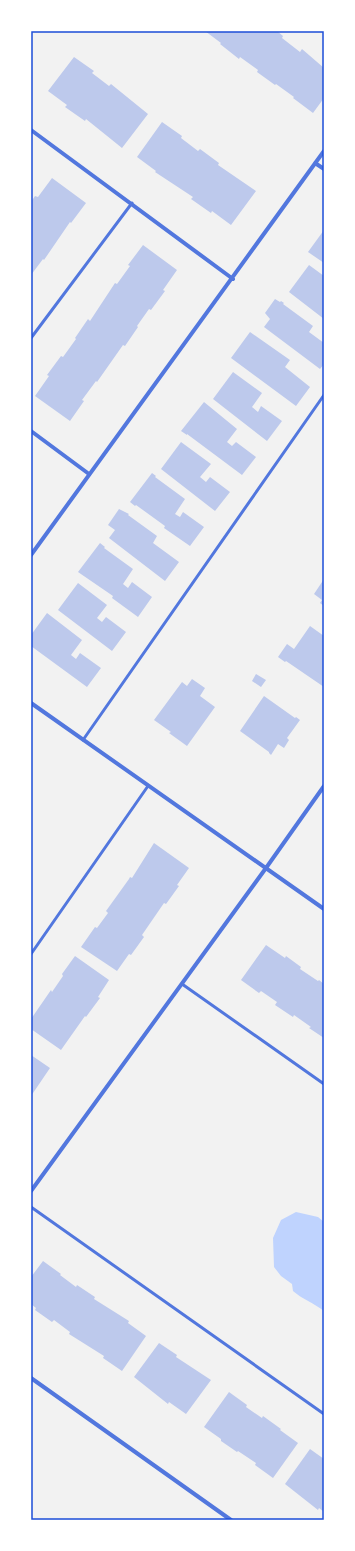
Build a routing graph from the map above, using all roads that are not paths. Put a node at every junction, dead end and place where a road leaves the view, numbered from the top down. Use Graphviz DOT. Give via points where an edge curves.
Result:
graph roads {
  1 [pos="31,130"];
  2 [pos="324,151"];
  3 [pos="316,163"];
  4 [pos="324,169"];
  5 [pos="132,203"];
  6 [pos="233,279"];
  7 [pos="31,338"];
  8 [pos="324,395"];
  9 [pos="31,431"];
  10 [pos="89,474"];
  11 [pos="31,555"];
  12 [pos="31,703"];
  13 [pos="83,740"];
  14 [pos="148,786"];
  15 [pos="324,786"];
  16 [pos="266,868"];
  17 [pos="324,909"];
  18 [pos="31,954"];
  19 [pos="182,984"];
  20 [pos="324,1084"];
  21 [pos="31,1191"];
  22 [pos="31,1207"];
  23 [pos="31,1378"];
  24 [pos="324,1414"];
  25 [pos="231,1520"];
  1 -- 5 [label="street"];
  2 -- 3 [label="street"];
  3 -- 4 [label="street"];
  3 -- 6 [label="street"];
  5 -- 6 [label="street"];
  5 -- 7 [label="lane"];
  6 -- 10 [label="street"];
  8 -- 13 [label="lane"];
  9 -- 10 [label="street"];
  10 -- 11 [label="street"];
  12 -- 13 [label="street"];
  13 -- 14 [label="street"];
  14 -- 16 [label="street"];
  14 -- 18 [label="lane"];
  15 -- 16 [label="street"];
  16 -- 17 [label="street"];
  16 -- 19 [label="street"];
  19 -- 20 [label="lane"];
  19 -- 21 [label="street"];
  22 -- 24 [label="lane"];
  23 -- 25 [label="street"];
}
